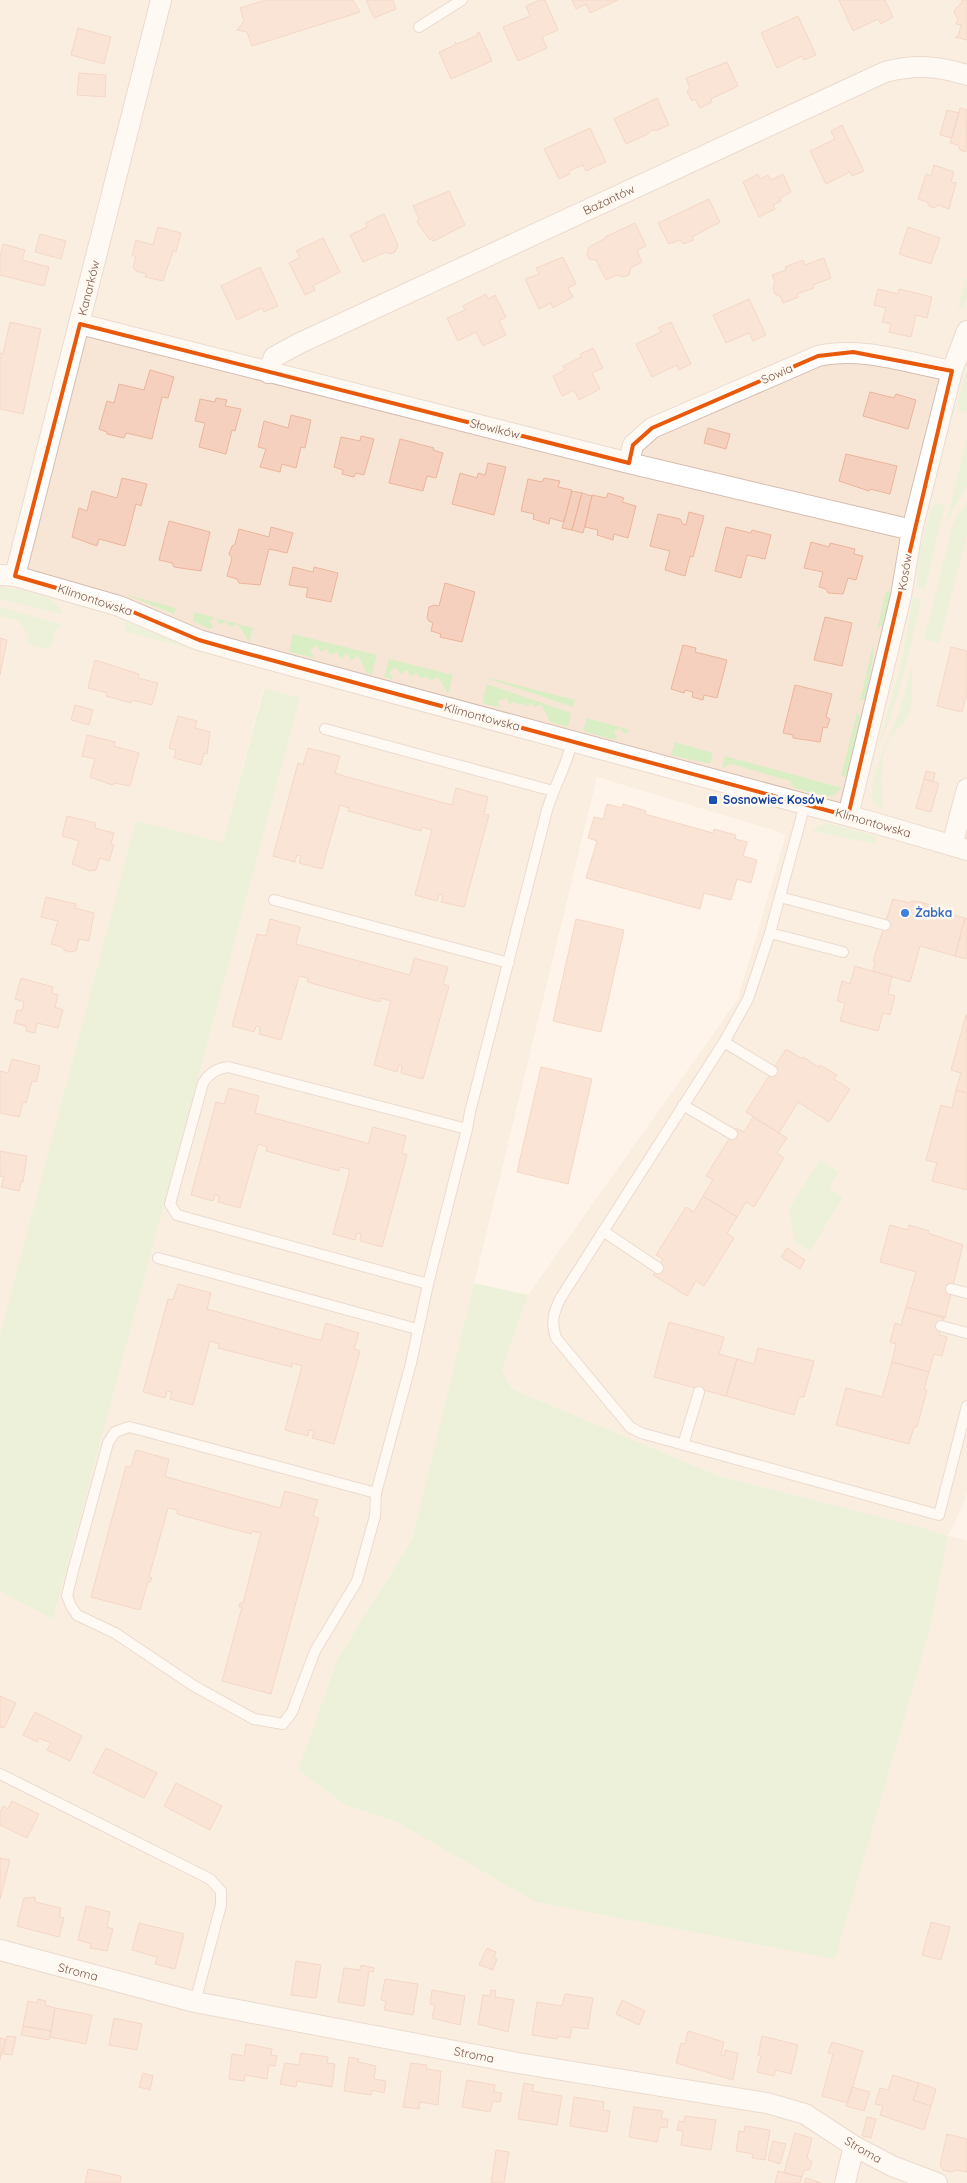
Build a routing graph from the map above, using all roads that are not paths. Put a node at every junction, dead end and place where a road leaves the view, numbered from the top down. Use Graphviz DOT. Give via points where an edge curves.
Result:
graph roads {
  1 [pos="161,0"];
  2 [pos="462,0"];
  3 [pos="419,27"];
  4 [pos="967,75"];
  5 [pos="80,324"];
  6 [pos="967,331"];
  7 [pos="952,371"];
  8 [pos="268,373"];
  9 [pos="629,463"];
  10 [pos="912,530"];
  11 [pos="8,576"];
  12 [pos="325,729"];
  13 [pos="572,741"];
  14 [pos="967,789"];
  15 [pos="553,790"];
  16 [pos="805,804"];
  17 [pos="848,816"];
  18 [pos="960,847"];
  19 [pos="780,897"];
  20 [pos="274,900"];
  21 [pos="885,925"];
  22 [pos="770,933"];
  23 [pos="843,952"];
  24 [pos="509,963"];
  25 [pos="724,1042"];
  26 [pos="772,1071"];
  27 [pos="683,1105"];
  28 [pos="467,1129"];
  29 [pos="732,1134"];
  30 [pos="603,1231"];
  31 [pos="158,1258"];
  32 [pos="658,1268"];
  33 [pos="428,1284"];
  34 [pos="951,1289"];
  35 [pos="967,1293"];
  36 [pos="941,1326"];
  37 [pos="417,1330"];
  38 [pos="967,1333"];
  39 [pos="698,1392"];
  40 [pos="967,1406"];
  41 [pos="683,1445"];
  42 [pos="376,1493"];
  43 [pos="0,1774"];
  44 [pos="0,1950"];
  45 [pos="195,2002"];
  46 [pos="854,2146"];
  47 [pos="845,2183"];
  48 [pos="937,2183"];
  1 -- 5 [label="street, Kanarków"];
  2 -- 3 [label="lane"];
  4 -- 8 [label="street, Bażantów" via="928,66 906,66 885,72 300,343 274,357"];
  5 -- 8 [label="street, Słowików"];
  5 -- 11 [label="street, Kanarków"];
  6 -- 7 [label="street, Kosów"];
  7 -- 9 [label="street, Sowia" via="853,352 818,356 652,428 633,445"];
  7 -- 10 [label="street, Kosów"];
  8 -- 9 [label="street, Słowików"];
  9 -- 10 [label="street, Słowików"];
  10 -- 17 [label="street, Kosów" via="897,614"];
  11 -- 13 [label="street, Klimontowska" via="119,606 199,640"];
  12 -- 15 [label="lane"];
  13 -- 15 [label="lane" via="569,758"];
  13 -- 16 [label="street, Klimontowska"];
  14 -- 18 [label="street"];
  15 -- 24 [label="lane"];
  16 -- 17 [label="street, Klimontowska"];
  16 -- 19 [label="lane"];
  17 -- 18 [label="street, Klimontowska"];
  19 -- 21 [label="lane"];
  19 -- 22 [label="lane"];
  20 -- 24 [label="lane"];
  22 -- 23 [label="lane"];
  22 -- 25 [label="lane" via="748,1000"];
  24 -- 28 [label="lane"];
  25 -- 26 [label="lane"];
  25 -- 27 [label="lane"];
  27 -- 29 [label="lane"];
  27 -- 30 [label="lane"];
  28 -- 33 [label="lane"];
  28 -- 33 [label="lane" via="228,1067 218,1068 203,1083 170,1204 177,1215"];
  30 -- 32 [label="lane"];
  30 -- 41 [label="lane" via="552,1314 556,1338 630,1427"];
  31 -- 37 [label="lane"];
  33 -- 37 [label="lane"];
  34 -- 35 [label="lane"];
  36 -- 38 [label="lane"];
  37 -- 42 [label="lane"];
  39 -- 41 [label="lane"];
  40 -- 41 [label="lane" via="939,1515"];
  42 -- 42 [label="lane" via="375,1516 357,1581 315,1651 292,1712 283,1724 254,1719 194,1686 115,1633 77,1615 67,1596 108,1443 114,1432 128,1427"];
  43 -- 45 [label="lane" via="210,1879 221,1891 221,1905"];
  44 -- 45 [label="street, Stroma"];
  45 -- 46 [label="street, Stroma" via="518,2063 767,2103 805,2114"];
  46 -- 47 [label="street"];
  46 -- 48 [label="street, Stroma" via="892,2166"];
}
